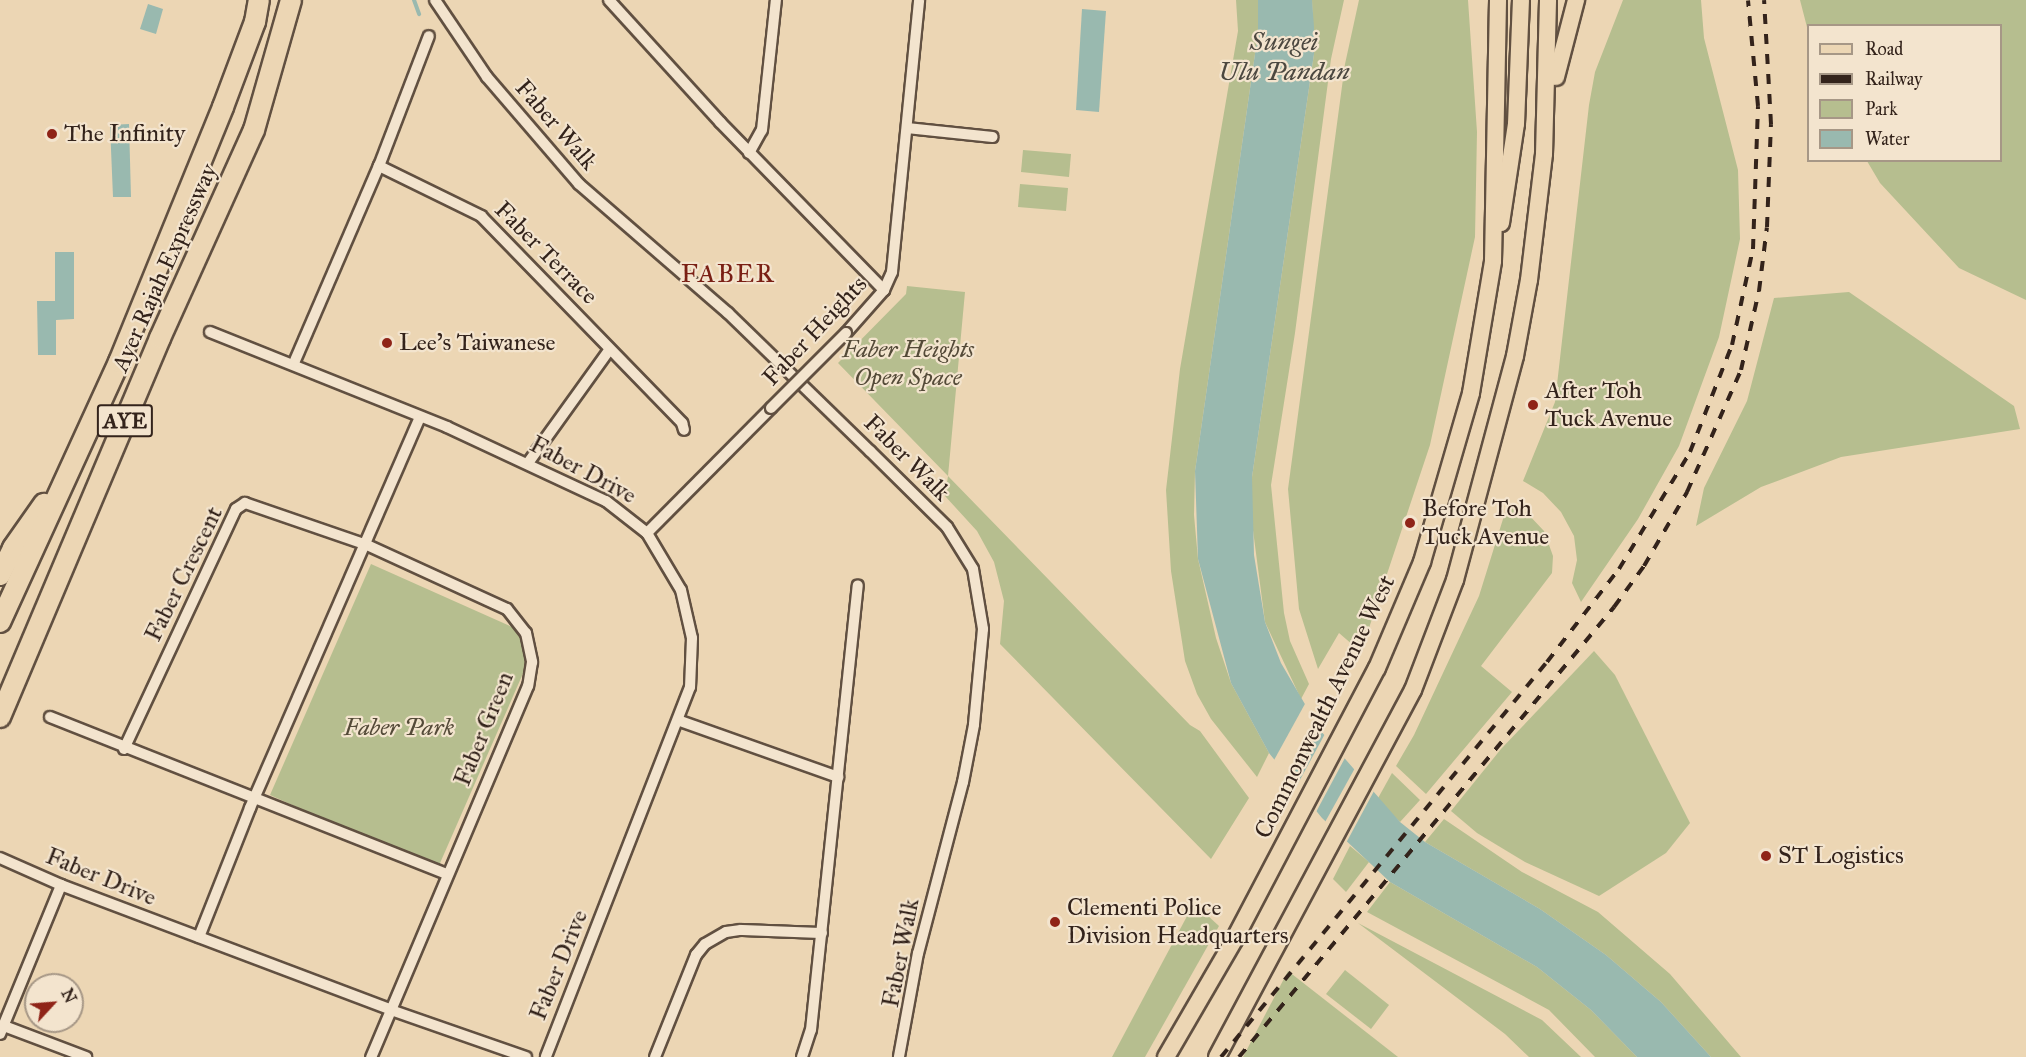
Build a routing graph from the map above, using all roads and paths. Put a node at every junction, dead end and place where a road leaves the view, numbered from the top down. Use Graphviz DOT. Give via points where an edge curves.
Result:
graph roads {
  1 [pos="259,0"];
  2 [pos="291,0"];
  3 [pos="435,0"];
  4 [pos="609,0"];
  5 [pos="776,0"];
  6 [pos="919,0"];
  7 [pos="1498,0"];
  8 [pos="1521,0"];
  9 [pos="1576,0"];
  10 [pos="1549,2"];
  11 [pos="429,36"];
  12 [pos="1547,119"];
  13 [pos="907,128"];
  14 [pos="993,137"];
  15 [pos="749,153"];
  16 [pos="380,166"];
  17 [pos="1493,261"];
  18 [pos="884,290"];
  19 [pos="210,332"];
  20 [pos="610,349"];
  21 [pos="294,363"];
  22 [pos="420,417"];
  23 [pos="684,430"];
  24 [pos="72,463"];
  25 [pos="528,463"];
  26 [pos="647,533"];
  27 [pos="367,545"];
  28 [pos="0,575"];
  29 [pos="858,585"];
  30 [pos="0,622"];
  31 [pos="0,717"];
  32 [pos="50,717"];
  33 [pos="680,721"];
  34 [pos="124,749"];
  35 [pos="838,777"];
  36 [pos="256,798"];
  37 [pos="0,858"];
  38 [pos="446,874"];
  39 [pos="61,885"];
  40 [pos="822,933"];
  41 [pos="199,937"];
  42 [pos="391,1010"];
  43 [pos="2,1030"];
  44 [pos="1220,1055"];
  45 [pos="86,1057"];
  46 [pos="371,1057"];
  47 [pos="526,1057"];
  48 [pos="546,1057"];
  49 [pos="655,1057"];
  50 [pos="802,1057"];
  51 [pos="899,1057"];
  52 [pos="1166,1057"];
  1 -- 24 [label="highway, Ayer Rajah Expressway / AYE" via="255,22 219,117 119,362"];
  2 -- 31 [label="highway, Ayer Rajah Expressway / AYE" via="254,130 160,338"];
  3 -- 51 [label="street, Faber Walk" via="487,77 579,184 728,313 828,410 947,527 973,569 983,629 974,725 918,953"];
  4 -- 15 [label="street"];
  5 -- 15 [label="street" via="762,130"];
  6 -- 13 [label="street, Faber Heights"];
  7 -- 17 [label="main road, Commonwealth Avenue West"];
  8 -- 17 [label="main road" via="1513,147"];
  9 -- 12 [label="main road"];
  10 -- 12 [label="main road"];
  11 -- 16 [label="street"];
  12 -- 44 [label="main road" via="1536,227 1515,356 1455,580 1413,690 1268,957"];
  13 -- 14 [label="street"];
  13 -- 18 [label="street, Faber Heights" via="895,250"];
  15 -- 18 [label="street"];
  16 -- 20 [label="street, Faber Terrace" via="482,216"];
  16 -- 21 [label="street"];
  17 -- 52 [label="main road, Commonwealth Avenue West" via="1471,393 1418,573 1377,668 1234,940"];
  18 -- 26 [label="street, Faber Heights, bridge"];
  19 -- 21 [label="street, Faber Drive"];
  20 -- 23 [label="street, Faber Terrace" via="682,423"];
  20 -- 25 [label="street"];
  21 -- 22 [label="street, Faber Drive"];
  22 -- 25 [label="street, Faber Drive"];
  22 -- 27 [label="street"];
  24 -- 28 [label="highway" via="13,548"];
  24 -- 30 [label="highway, Ayer Rajah Expressway / AYE"];
  25 -- 26 [label="street, Faber Drive" via="606,501"];
  26 -- 33 [label="street, Faber Drive" via="681,590 692,638 690,687"];
  27 -- 34 [label="street, Faber Crescent" via="254,504 236,509"];
  27 -- 36 [label="street"];
  27 -- 38 [label="street, Faber Green" via="507,609 526,633 532,662 528,686"];
  29 -- 35 [label="street"];
  32 -- 34 [label="street"];
  33 -- 35 [label="street"];
  33 -- 48 [label="street, Faber Drive"];
  34 -- 36 [label="street"];
  35 -- 40 [label="street"];
  36 -- 38 [label="street"];
  36 -- 41 [label="street"];
  37 -- 39 [label="street, Faber Drive"];
  38 -- 42 [label="street, Faber Green"];
  39 -- 41 [label="street, Faber Drive"];
  39 -- 43 [label="street"];
  40 -- 49 [label="street" via="741,930 726,932 705,945 696,955"];
  40 -- 50 [label="street" via="811,1030"];
  41 -- 42 [label="street, Faber Drive"];
  42 -- 46 [label="street, Faber Green"];
  42 -- 47 [label="street, Faber Drive"];
  43 -- 45 [label="street"];
}
